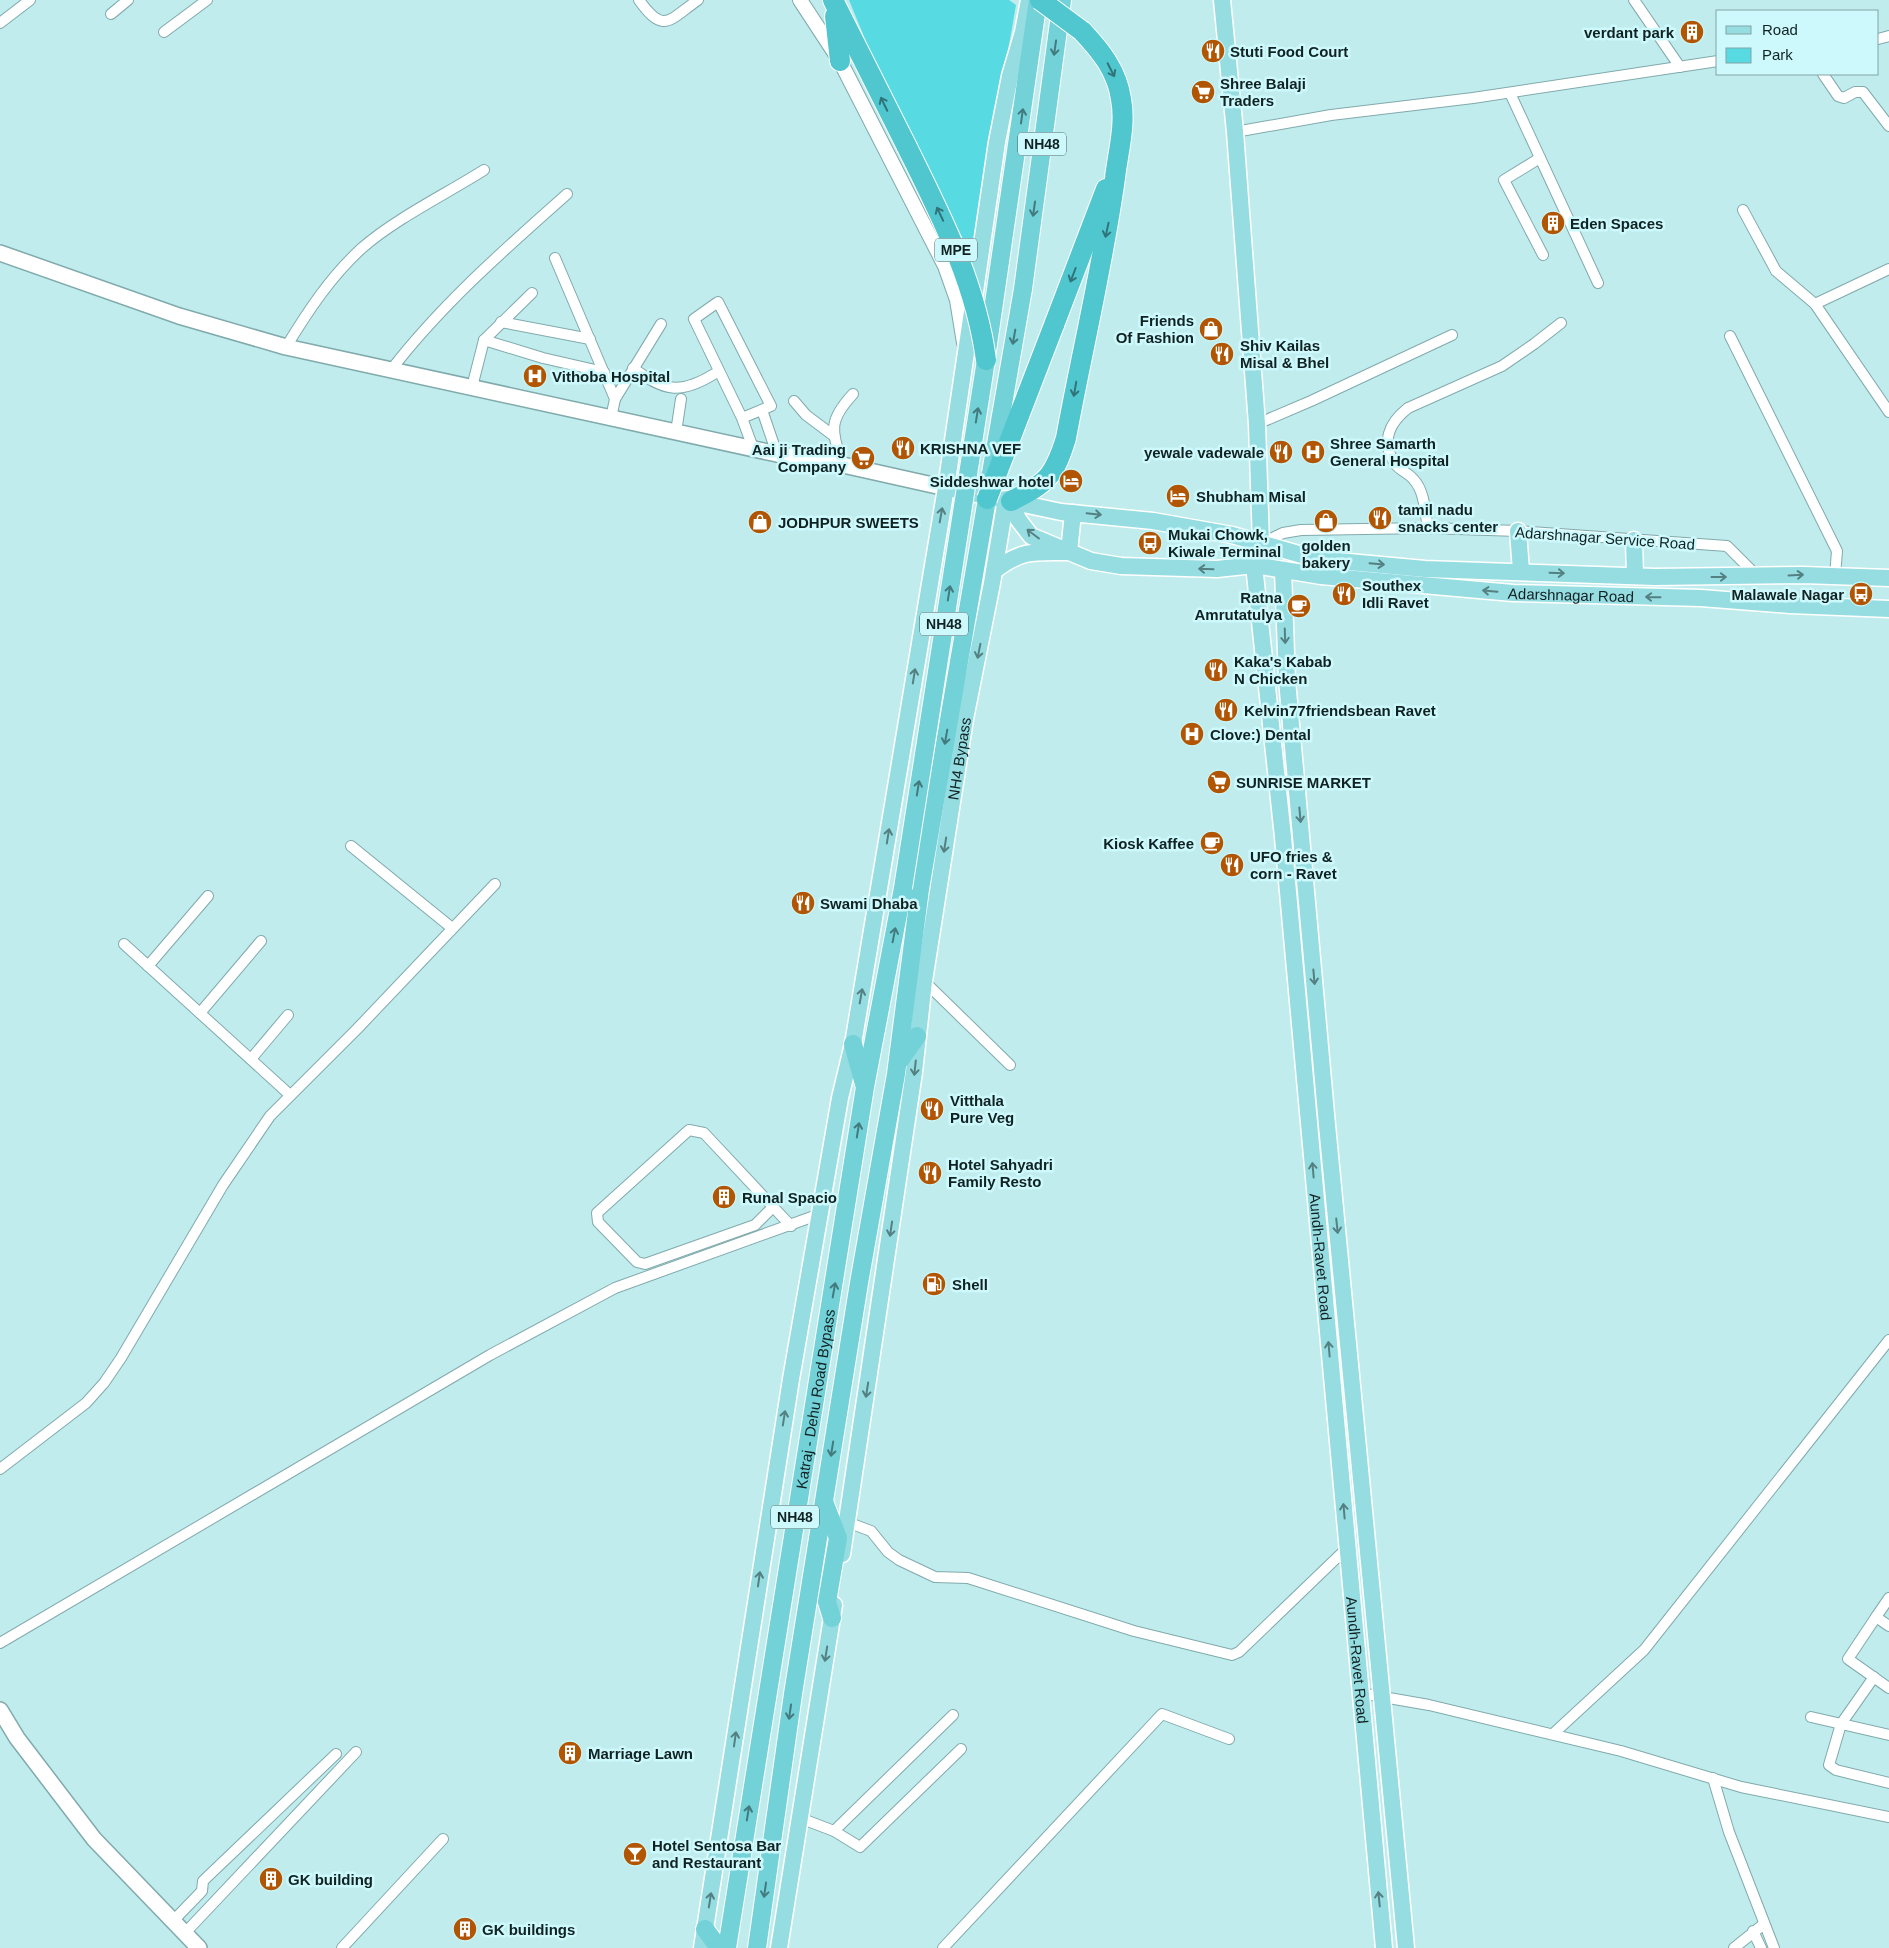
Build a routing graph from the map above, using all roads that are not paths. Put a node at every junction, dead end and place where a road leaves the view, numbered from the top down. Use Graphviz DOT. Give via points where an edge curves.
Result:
graph roads {
  1 [pos="30,0"];
  2 [pos="128,0"];
  3 [pos="207,0"];
  4 [pos="639,0"];
  5 [pos="698,0"];
  6 [pos="800,0"];
  7 [pos="1062,0"];
  8 [pos="1222,0"];
  9 [pos="1634,0"];
  10 [pos="833,1"];
  11 [pos="1035,2"];
  12 [pos="110,14"];
  13 [pos="0,23"];
  14 [pos="164,32"];
  15 [pos="840,61"];
  16 [pos="1716,62"];
  17 [pos="1680,67"];
  18 [pos="1825,75"];
  19 [pos="1510,93"];
  20 [pos="1889,126"];
  21 [pos="1235,132"];
  22 [pos="1119,147"];
  23 [pos="1540,158"];
  24 [pos="484,170"];
  25 [pos="567,194"];
  26 [pos="1743,210"];
  27 [pos="0,253"];
  28 [pos="1543,255"];
  29 [pos="556,258"];
  30 [pos="1889,269"];
  31 [pos="1598,283"];
  32 [pos="532,293"];
  33 [pos="1815,304"];
  34 [pos="501,322"];
  35 [pos="1561,323"];
  36 [pos="661,324"];
  37 [pos="1452,335"];
  38 [pos="1730,336"];
  39 [pos="590,339"];
  40 [pos="484,340"];
  41 [pos="286,347"];
  42 [pos="966,352"];
  43 [pos="986,360"];
  44 [pos="633,368"];
  45 [pos="391,370"];
  46 [pos="604,372"];
  47 [pos="714,374"];
  48 [pos="472,387"];
  49 [pos="853,394"];
  50 [pos="615,399"];
  51 [pos="681,399"];
  52 [pos="794,401"];
  53 [pos="762,410"];
  54 [pos="1889,412"];
  55 [pos="612,418"];
  56 [pos="742,418"];
  57 [pos="1257,424"];
  58 [pos="676,432"];
  59 [pos="834,436"];
  60 [pos="753,448"];
  61 [pos="777,454"];
  62 [pos="843,465"];
  63 [pos="946,488"];
  64 [pos="1001,500"];
  65 [pos="1073,513"];
  66 [pos="1428,528"];
  67 [pos="1518,531"];
  68 [pos="1634,540"];
  69 [pos="1261,544"];
  70 [pos="1069,552"];
  71 [pos="1254,565"];
  72 [pos="1283,570"];
  73 [pos="994,571"];
  74 [pos="1520,572"];
  75 [pos="1635,576"];
  76 [pos="1835,576"];
  77 [pos="1758,577"];
  78 [pos="1889,578"];
  79 [pos="1889,609"];
  80 [pos="351,846"];
  81 [pos="495,884"];
  82 [pos="912,889"];
  83 [pos="208,896"];
  84 [pos="452,928"];
  85 [pos="261,941"];
  86 [pos="124,944"];
  87 [pos="148,966"];
  88 [pos="924,981"];
  89 [pos="200,1013"];
  90 [pos="288,1015"];
  91 [pos="913,1026"];
  92 [pos="853,1044"];
  93 [pos="251,1059"];
  94 [pos="1010,1065"];
  95 [pos="865,1086"];
  96 [pos="290,1095"];
  97 [pos="773,1207"];
  98 [pos="820,1214"];
  99 [pos="790,1226"];
  100 [pos="1889,1340"];
  101 [pos="0,1469"];
  102 [pos="824,1501"];
  103 [pos="847,1522"];
  104 [pos="1347,1548"];
  105 [pos="1889,1598"];
  106 [pos="1876,1617"];
  107 [pos="832,1618"];
  108 [pos="1889,1626"];
  109 [pos="0,1643"];
  110 [pos="1874,1677"];
  111 [pos="1889,1688"];
  112 [pos="1360,1693"];
  113 [pos="1384,1696"];
  114 [pos="0,1710"];
  115 [pos="953,1715"];
  116 [pos="1811,1716"];
  117 [pos="1841,1724"];
  118 [pos="1554,1734"];
  119 [pos="1889,1735"];
  120 [pos="1228,1739"];
  121 [pos="960,1749"];
  122 [pos="356,1752"];
  123 [pos="336,1754"];
  124 [pos="1713,1778"];
  125 [pos="1889,1783"];
  126 [pos="800,1818"];
  127 [pos="1889,1818"];
  128 [pos="834,1831"];
  129 [pos="443,1839"];
  130 [pos="173,1921"];
  131 [pos="1764,1924"];
  132 [pos="705,1929"];
  133 [pos="1753,1931"];
  134 [pos="185,1933"];
  135 [pos="199,1948"];
  136 [pos="342,1948"];
  137 [pos="702,1948"];
  138 [pos="719,1948"];
  139 [pos="727,1948"];
  140 [pos="758,1948"];
  141 [pos="779,1948"];
  142 [pos="943,1948"];
  143 [pos="1384,1948"];
  144 [pos="1406,1948"];
  145 [pos="1734,1948"];
  146 [pos="1761,1948"];
  147 [pos="1774,1948"];
  1 -- 13 [label="street"];
  2 -- 12 [label="street"];
  3 -- 14 [label="street"];
  4 -- 5 [label="street" via="660,22 668,21"];
  6 -- 15 [label="street"];
  7 -- 64 [label="highway, NH48, one-way, bridge" via="1023,289"];
  8 -- 21 [label="main road"];
  9 -- 17 [label="street"];
  10 -- 15 [label="highway"];
  43 -- 10 [label="highway, MPE, one-way, bridge" via="975,303 960,259"];
  11 -- 22 [label="highway, one-way, bridge" via="1082,31 1106,59 1119,88 1122,110"];
  11 -- 42 [label="main road" via="1010,76"];
  43 -- 11 [label="highway, NH48, one-way"];
  15 -- 42 [label="street" via="945,266 957,300"];
  16 -- 17 [label="street"];
  17 -- 19 [label="street"];
  18 -- 20 [label="street" via="1838,96 1844,98 1854,92 1863,92"];
  19 -- 21 [label="street" via="1332,115"];
  19 -- 23 [label="street"];
  21 -- 57 [label="main road"];
  22 -- 64 [label="highway, one-way, bridge" via="1054,325"];
  22 -- 64 [label="highway, one-way" via="1109,221 1066,438 1053,472 1040,487"];
  23 -- 28 [label="street" via="1504,180"];
  23 -- 31 [label="street"];
  24 -- 41 [label="street" via="364,247 323,291"];
  25 -- 45 [label="street" via="446,305"];
  26 -- 33 [label="street" via="1776,271"];
  27 -- 41 [label="main road" via="179,316"];
  29 -- 39 [label="street"];
  30 -- 33 [label="street"];
  32 -- 34 [label="street"];
  33 -- 54 [label="street"];
  34 -- 39 [label="street"];
  34 -- 40 [label="street"];
  35 -- 66 [label="street" via="1502,366 1408,408 1396,418 1387,436 1388,445 1397,466 1414,480 1421,493"];
  36 -- 44 [label="street"];
  37 -- 57 [label="street"];
  38 -- 76 [label="street" via="1837,551"];
  39 -- 46 [label="street"];
  40 -- 46 [label="street"];
  40 -- 48 [label="street"];
  41 -- 45 [label="main road"];
  42 -- 63 [label="main road"];
  82 -- 43 [label="highway, NH48, one-way, bridge"];
  44 -- 47 [label="street" via="648,379 674,389 693,386"];
  44 -- 50 [label="street"];
  45 -- 48 [label="main road"];
  46 -- 50 [label="street"];
  48 -- 55 [label="main road"];
  49 -- 59 [label="street" via="835,417"];
  50 -- 55 [label="street"];
  51 -- 58 [label="street"];
  52 -- 59 [label="street" via="806,415"];
  53 -- 56 [label="street"];
  53 -- 56 [label="street" via="771,406 718,302 694,319"];
  53 -- 61 [label="street"];
  55 -- 58 [label="main road"];
  56 -- 60 [label="street"];
  57 -- 69 [label="main road"];
  58 -- 60 [label="main road"];
  59 -- 62 [label="street"];
  60 -- 61 [label="main road"];
  61 -- 62 [label="main road"];
  62 -- 63 [label="main road"];
  63 -- 64 [label="main road, Adarshnagar Road"];
  92 -- 63 [label="main road, one-way"];
  64 -- 65 [label="main road, Adarshnagar Road"];
  70 -- 64 [label="main road, one-way" via="1031,536"];
  64 -- 73 [label="main road, NH4 Bypass"];
  64 -- 82 [label="highway, NH48, one-way"];
  65 -- 69 [label="main road, Adarshnagar Road, one-way" via="1153,521 1232,535"];
  65 -- 70 [label="main road"];
  66 -- 67 [label="street, Adarshnagar Service Road"];
  66 -- 69 [label="street, Adarshnagar Service Road" via="1300,530 1283,533"];
  67 -- 68 [label="street, Adarshnagar Service Road"];
  67 -- 74 [label="main road"];
  68 -- 75 [label="main road"];
  68 -- 77 [label="street, Adarshnagar Service Road" via="1727,546"];
  69 -- 74 [label="main road, Adarshnagar Road, one-way" via="1316,558 1424,569"];
  71 -- 70 [label="main road, one-way" via="1217,569 1120,566 1091,561"];
  70 -- 73 [label="main road" via="1031,552 1010,558"];
  71 -- 72 [label="main road, Adarshnagar Road"];
  104 -- 71 [label="main road, Aundh-Ravet Road, one-way" via="1285,856"];
  79 -- 72 [label="main road, Adarshnagar Road, one-way" via="1701,598 1513,593"];
  72 -- 113 [label="main road, Aundh-Ravet Road, one-way" via="1287,680"];
  73 -- 88 [label="main road, NH4 Bypass, one-way" via="965,719"];
  74 -- 75 [label="main road, Adarshnagar Road, one-way"];
  75 -- 77 [label="main road, Adarshnagar Road, one-way"];
  77 -- 76 [label="main road, Adarshnagar Road, one-way"];
  76 -- 78 [label="main road, Adarshnagar Road"];
  80 -- 84 [label="street"];
  81 -- 84 [label="street"];
  82 -- 91 [label="highway, NH48"];
  95 -- 82 [label="highway, NH48, one-way"];
  83 -- 87 [label="street"];
  84 -- 96 [label="street"];
  85 -- 89 [label="street"];
  86 -- 87 [label="street"];
  87 -- 89 [label="street"];
  88 -- 91 [label="main road, NH4 Bypass"];
  88 -- 94 [label="street"];
  89 -- 93 [label="street"];
  90 -- 93 [label="street"];
  91 -- 102 [label="highway, Katraj - Dehu Road Bypass / NH48, one-way" via="898,1063"];
  91 -- 103 [label="main road, NH4 Bypass, one-way" via="914,1072"];
  92 -- 95 [label="highway"];
  92 -- 98 [label="main road"];
  93 -- 96 [label="street"];
  139 -- 95 [label="highway, Katraj - Dehu Road Bypass / NH48, one-way"];
  96 -- 101 [label="street" via="270,1116 223,1185 104,1383 86,1403"];
  97 -- 97 [label="street" via="704,1133 689,1130 597,1213 598,1222 637,1262 645,1264 755,1225"];
  97 -- 99 [label="street"];
  98 -- 99 [label="street"];
  132 -- 98 [label="main road, one-way" via="767,1525"];
  99 -- 109 [label="street" via="615,1288 490,1355"];
  100 -- 118 [label="street" via="1644,1650"];
  102 -- 107 [label="highway" via="838,1538 827,1602"];
  102 -- 140 [label="highway, NH48, one-way"];
  103 -- 104 [label="street" via="871,1531 888,1552 935,1577 968,1578 1134,1631 1232,1655 1239,1652"];
  103 -- 107 [label="main road, NH4 Bypass"];
  104 -- 112 [label="main road, Aundh-Ravet Road"];
  105 -- 106 [label="street"];
  106 -- 108 [label="street"];
  106 -- 110 [label="street" via="1848,1658"];
  107 -- 126 [label="main road, NH4 Bypass, one-way"];
  110 -- 111 [label="street"];
  110 -- 117 [label="street"];
  112 -- 113 [label="street"];
  143 -- 112 [label="main road, Aundh-Ravet Road, one-way"];
  113 -- 118 [label="street"];
  113 -- 144 [label="main road, Aundh-Ravet Road"];
  114 -- 130 [label="main road" via="17,1738 94,1839"];
  115 -- 128 [label="street"];
  116 -- 117 [label="street"];
  117 -- 119 [label="street"];
  117 -- 125 [label="street" via="1829,1766"];
  118 -- 124 [label="street"];
  120 -- 142 [label="street" via="1162,1714"];
  121 -- 128 [label="street" via="860,1847"];
  122 -- 134 [label="street"];
  123 -- 130 [label="street" via="203,1881 202,1891"];
  124 -- 127 [label="street" via="1741,1787"];
  124 -- 131 [label="street" via="1729,1832"];
  126 -- 128 [label="street"];
  126 -- 141 [label="main road, NH4 Bypass"];
  129 -- 136 [label="street"];
  130 -- 134 [label="main road"];
  131 -- 133 [label="street"];
  131 -- 147 [label="street"];
  132 -- 137 [label="main road"];
  132 -- 138 [label="highway"];
  133 -- 145 [label="street"];
  133 -- 146 [label="street"];
  134 -- 135 [label="main road"];
}
